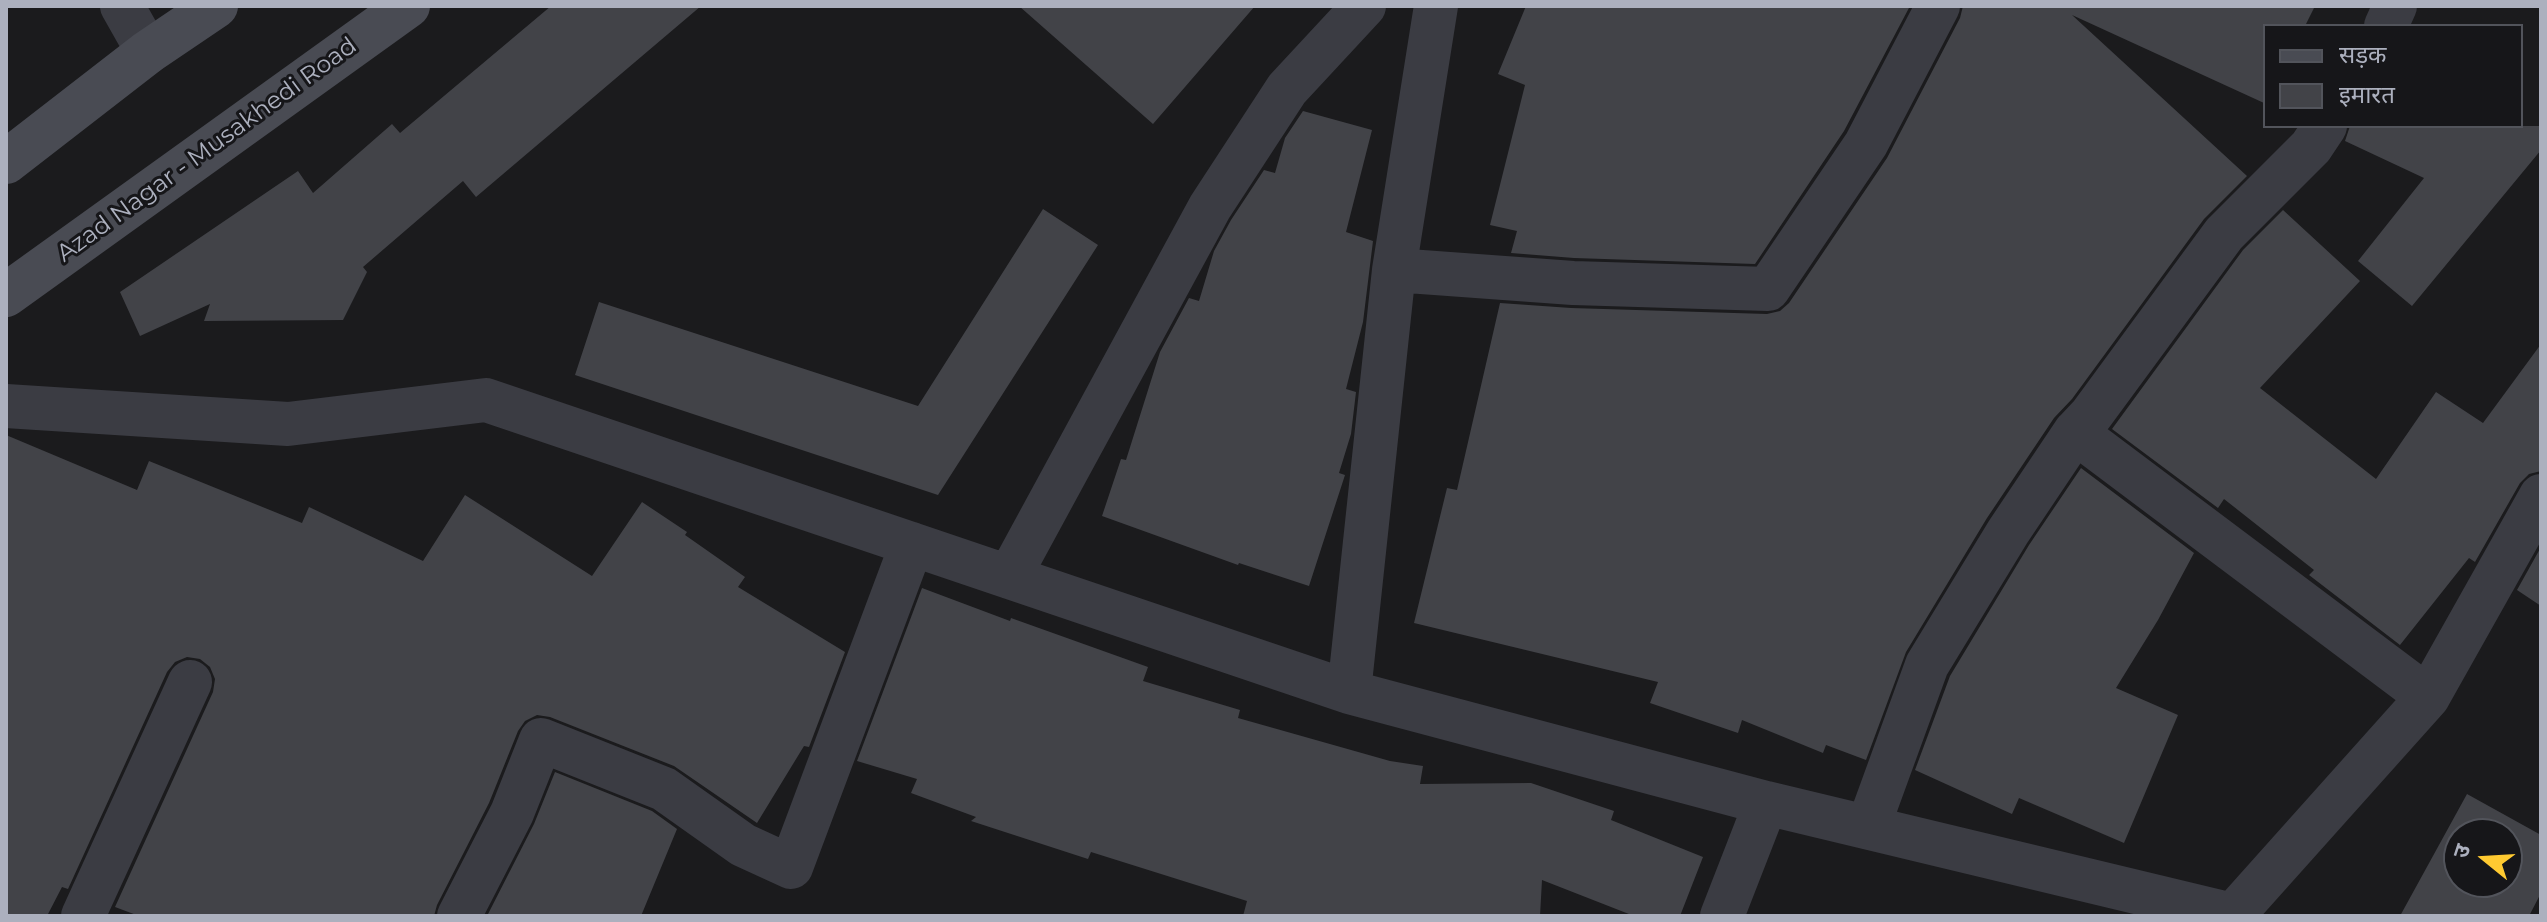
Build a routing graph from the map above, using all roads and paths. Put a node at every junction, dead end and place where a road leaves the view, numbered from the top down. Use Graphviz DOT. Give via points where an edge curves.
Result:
graph roads {
  1 [pos="122,6"];
  2 [pos="216,6"];
  3 [pos="408,6"];
  4 [pos="1364,6"];
  5 [pos="1436,6"];
  6 [pos="1938,6"];
  7 [pos="148,52"];
  8 [pos="2324,128"];
  9 [pos="6,162"];
  10 [pos="1394,270"];
  11 [pos="6,295"];
  12 [pos="6,406"];
  13 [pos="2075,432"];
  14 [pos="2541,496"];
  15 [pos="912,544"];
  16 [pos="1009,577"];
  17 [pos="190,682"];
  18 [pos="1349,692"];
  19 [pos="2428,697"];
  20 [pos="1766,803"];
  21 [pos="1868,827"];
  22 [pos="2235,915"];
  23 [pos="83,916"];
  24 [pos="459,916"];
  25 [pos="1722,916"];
  1 -- 7 [label="street"];
  2 -- 7 [label="main road"];
  3 -- 11 [label="main road, Azad Nagar - Musakhedi Road"];
  4 -- 16 [label="street" via="1287,89 1210,207"];
  5 -- 10 [label="street"];
  6 -- 10 [label="street" via="1866,144 1768,289"];
  7 -- 9 [label="main road"];
  8 -- 13 [label="street" via="2224,234"];
  10 -- 18 [label="street"];
  12 -- 15 [label="street" via="288,424 486,400"];
  13 -- 19 [label="street"];
  13 -- 21 [label="street" via="1927,665"];
  14 -- 19 [label="street"];
  15 -- 16 [label="street"];
  15 -- 24 [label="street" via="791,867 743,845 664,789 541,740 512,813"];
  16 -- 18 [label="street"];
  17 -- 23 [label="street"];
  18 -- 20 [label="street"];
  19 -- 22 [label="street"];
  20 -- 21 [label="street"];
  20 -- 25 [label="street"];
  21 -- 22 [label="street"];
}
